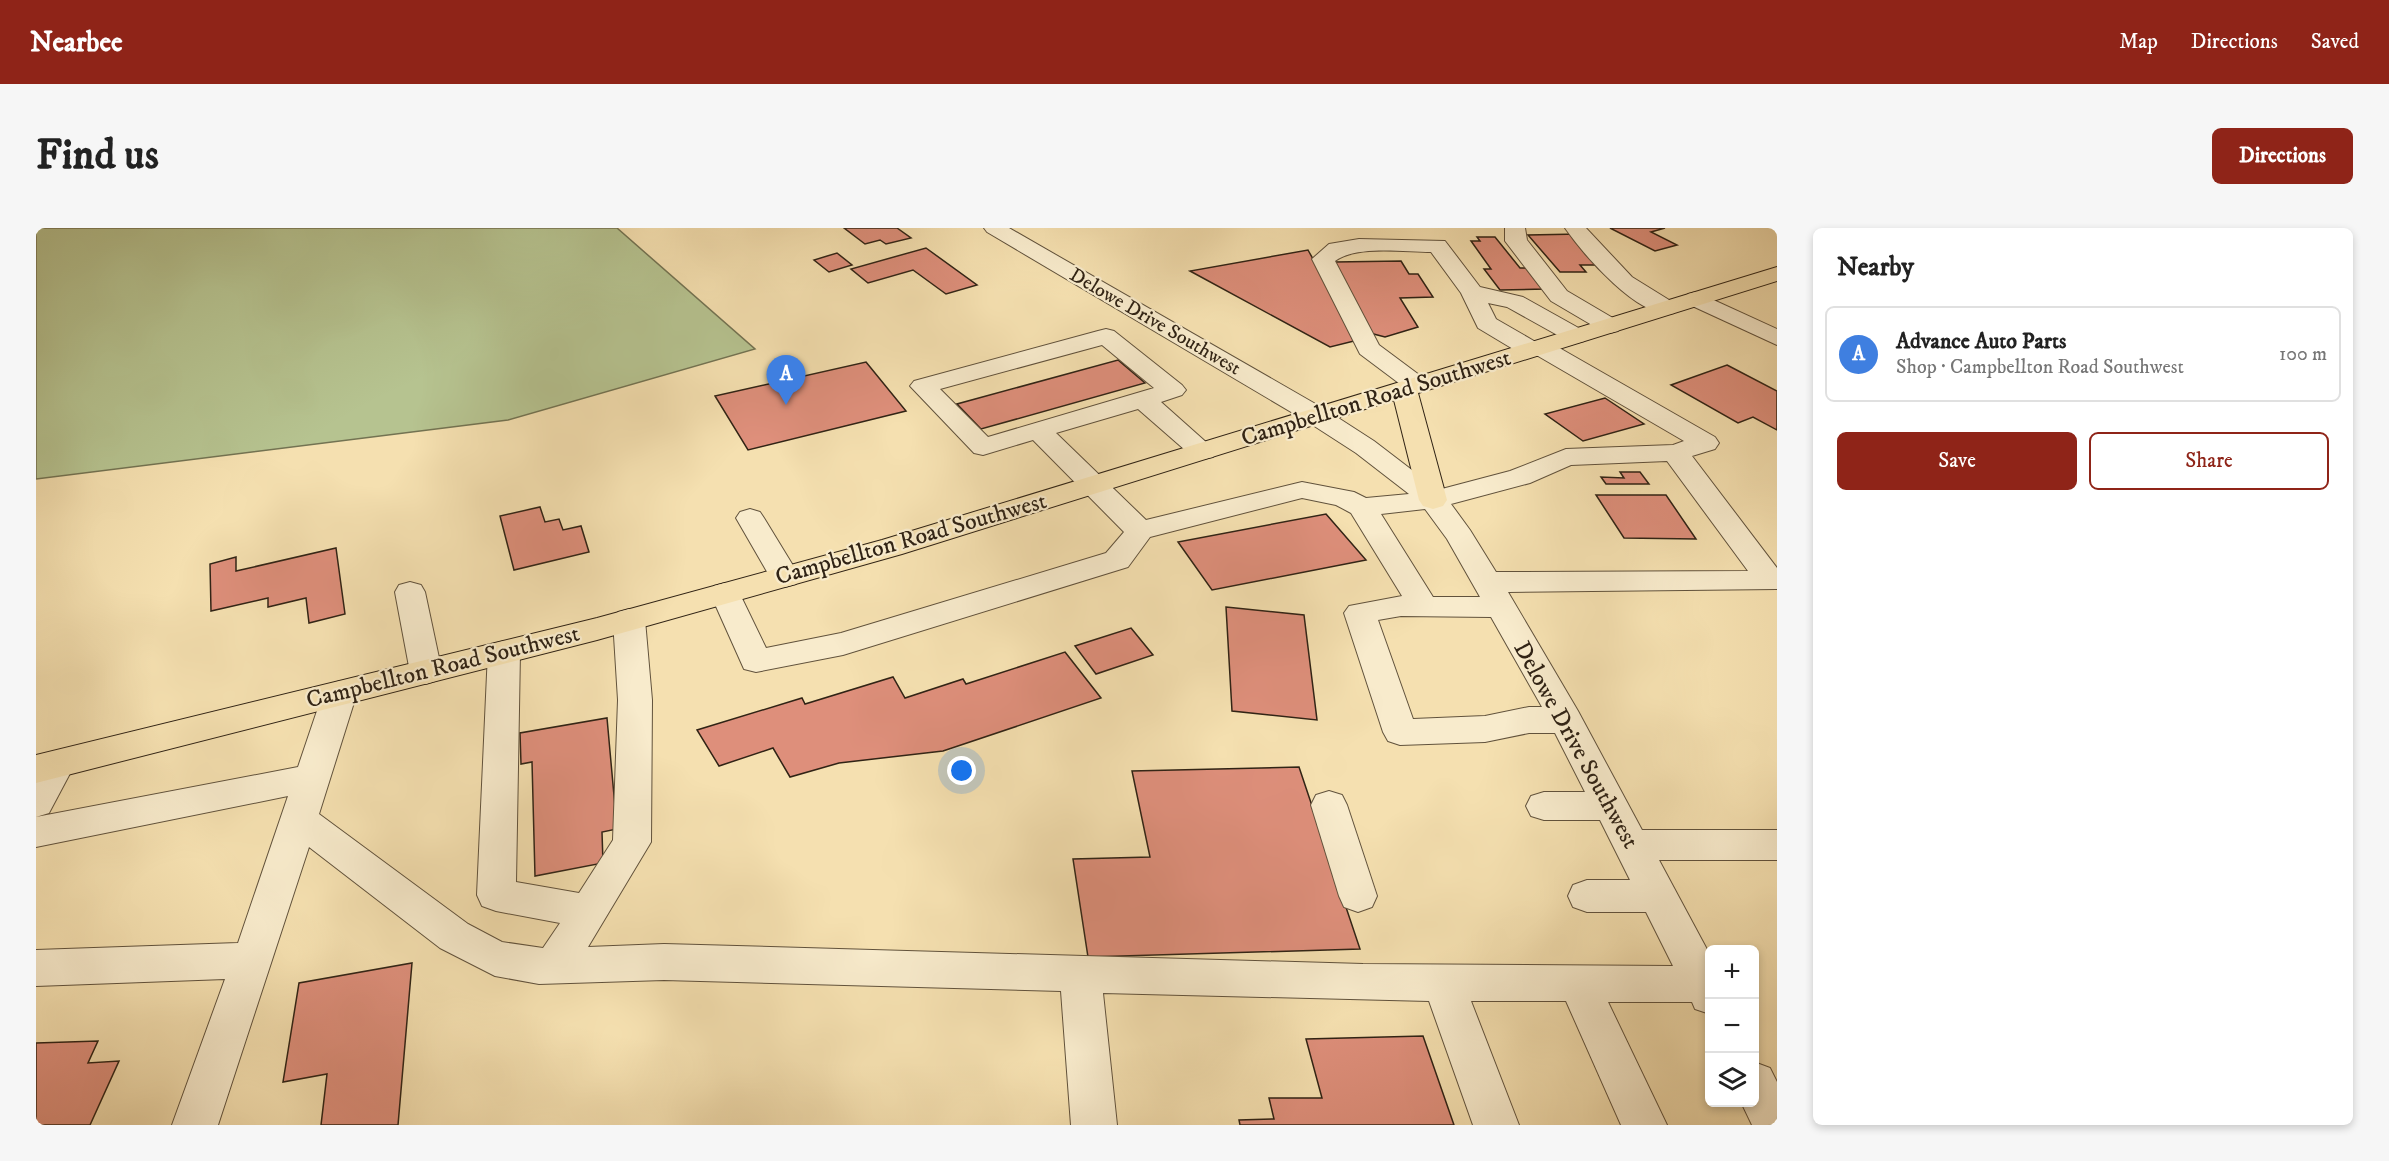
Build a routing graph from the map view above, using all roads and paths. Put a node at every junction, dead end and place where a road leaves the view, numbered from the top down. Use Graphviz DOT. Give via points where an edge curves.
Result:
graph roads {
  1 [pos="994,228"];
  2 [pos="1515,228"];
  3 [pos="1575,228"];
  4 [pos="1777,274"];
  5 [pos="1472,291"];
  6 [pos="1695,299"];
  7 [pos="1666,308"];
  8 [pos="1610,326"];
  9 [pos="1776,335"];
  10 [pos="1576,336"];
  11 [pos="1536,348"];
  12 [pos="1411,387"];
  13 [pos="1142,399"];
  14 [pos="1317,416"];
  15 [pos="1039,430"];
  16 [pos="1203,451"];
  17 [pos="1675,453"];
  18 [pos="1094,484"];
  19 [pos="1433,500"];
  20 [pos="1362,507"];
  21 [pos="750,518"];
  22 [pos="1140,531"];
  23 [pos="785,577"];
  24 [pos="410,592"];
  25 [pos="725,593"];
  26 [pos="1493,595"];
  27 [pos="1424,606"];
  28 [pos="629,620"];
  29 [pos="504,652"];
  30 [pos="426,672"];
  31 [pos="340,693"];
  32 [pos="1566,720"];
  33 [pos="46,766"];
  34 [pos="312,778"];
  35 [pos="36,803"];
  36 [pos="1329,805"];
  37 [pos="1544,806"];
  38 [pos="1611,806"];
  39 [pos="299,819"];
  40 [pos="36,832"];
  41 [pos="1631,845"];
  42 [pos="1777,845"];
  43 [pos="1358,896"];
  44 [pos="1587,896"];
  45 [pos="1658,896"];
  46 [pos="588,911"];
  47 [pos="251,960"];
  48 [pos="554,966"];
  49 [pos="36,968"];
  50 [pos="1080,974"];
  51 [pos="1443,982"];
  52 [pos="1580,984"];
  53 [pos="1705,988"];
  54 [pos="1705,990"];
  55 [pos="1759,1091"];
  56 [pos="195,1125"];
  57 [pos="1094,1125"];
  58 [pos="1496,1125"];
  59 [pos="1644,1125"];
  60 [pos="1776,1125"];
  1 -- 14 [label="street, Delowe Drive Southwest"];
  2 -- 8 [label="street" via="1516,241 1559,296"];
  3 -- 7 [label="street" via="1624,282"];
  4 -- 6 [label="main road, Campbellton Road Southwest"];
  5 -- 10 [label="street" via="1515,302"];
  5 -- 11 [label="street" via="1486,322"];
  5 -- 12 [label="street" via="1437,246 1359,245 1337,249 1323,259 1369,349"];
  6 -- 7 [label="main road, Campbellton Road Southwest"];
  6 -- 9 [label="street"];
  7 -- 8 [label="main road, Campbellton Road Southwest"];
  8 -- 10 [label="main road, Campbellton Road Southwest"];
  10 -- 11 [label="main road, Campbellton Road Southwest"];
  11 -- 12 [label="main road, Campbellton Road Southwest"];
  11 -- 17 [label="street" via="1707,443"];
  12 -- 14 [label="main road, Campbellton Road Southwest"];
  12 -- 19 [label="main road" via="1420,458"];
  13 -- 15 [label="street"];
  13 -- 15 [label="street" via="1173,390 1106,336 923,386 983,447"];
  13 -- 16 [label="street"];
  14 -- 16 [label="main road, Campbellton Road Southwest"];
  14 -- 19 [label="street, Delowe Drive Southwest" via="1365,447"];
  15 -- 18 [label="street"];
  16 -- 18 [label="main road, Campbellton Road Southwest"];
  17 -- 19 [label="street" via="1566,457 1520,477"];
  17 -- 26 [label="street" via="1771,581"];
  18 -- 22 [label="street"];
  18 -- 23 [label="main road, Campbellton Road Southwest"];
  19 -- 20 [label="street"];
  19 -- 26 [label="street, Delowe Drive Southwest" via="1460,537"];
  20 -- 22 [label="street" via="1344,498 1302,490"];
  20 -- 27 [label="street"];
  21 -- 23 [label="street"];
  22 -- 25 [label="street" via="1117,560 843,644 756,661"];
  23 -- 25 [label="main road, Campbellton Road Southwest"];
  24 -- 30 [label="street"];
  25 -- 28 [label="main road, Campbellton Road Southwest"];
  26 -- 27 [label="street"];
  26 -- 32 [label="street, Delowe Drive Southwest"];
  27 -- 32 [label="street" via="1360,613 1400,732 1485,729 1529,720"];
  28 -- 29 [label="main road, Campbellton Road Southwest"];
  28 -- 46 [label="street" via="635,700 632,842"];
  29 -- 30 [label="main road, Campbellton Road Southwest"];
  29 -- 46 [label="street" via="496,895"];
  30 -- 31 [label="main road, Campbellton Road Southwest"];
  31 -- 33 [label="main road, Campbellton Road Southwest"];
  31 -- 34 [label="street"];
  32 -- 38 [label="street, Delowe Drive Southwest"];
  33 -- 35 [label="street"];
  34 -- 39 [label="street"];
  34 -- 40 [label="street"];
  36 -- 43 [label="street"];
  37 -- 38 [label="street"];
  38 -- 41 [label="street, Delowe Drive Southwest"];
  39 -- 47 [label="street"];
  39 -- 48 [label="street" via="454,936 495,958"];
  41 -- 42 [label="street"];
  41 -- 45 [label="street, Delowe Drive Southwest"];
  44 -- 45 [label="street"];
  45 -- 53 [label="street, Delowe Drive Southwest"];
  46 -- 48 [label="street"];
  47 -- 49 [label="street"];
  47 -- 56 [label="street"];
  48 -- 50 [label="street" via="664,962"];
  50 -- 51 [label="street"];
  50 -- 57 [label="street"];
  51 -- 52 [label="street"];
  51 -- 58 [label="street"];
  52 -- 54 [label="street"];
  52 -- 59 [label="street"];
  55 -- 60 [label="street"];
}
